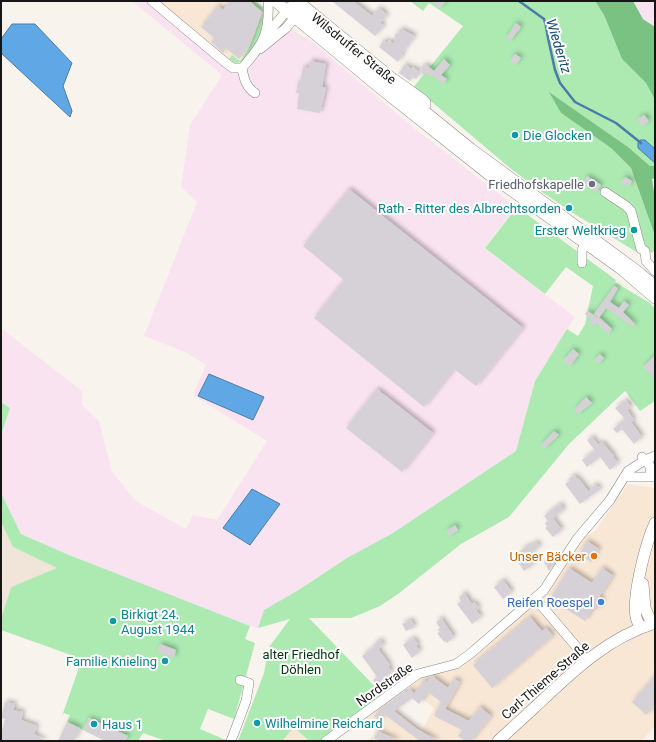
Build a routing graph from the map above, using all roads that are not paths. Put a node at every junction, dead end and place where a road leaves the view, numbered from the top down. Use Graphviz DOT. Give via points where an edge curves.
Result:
graph roads {
  1 [pos="152,1"];
  2 [pos="268,1"];
  3 [pos="275,1"];
  4 [pos="293,8"];
  5 [pos="265,36"];
  6 [pos="259,50"];
  7 [pos="242,68"];
  8 [pos="255,93"];
  9 [pos="420,113"];
  10 [pos="605,192"];
  11 [pos="587,240"];
  12 [pos="582,263"];
  13 [pos="655,271"];
  14 [pos="654,292"];
  15 [pos="655,456"];
  16 [pos="644,458"];
  17 [pos="653,477"];
  18 [pos="624,478"];
  19 [pos="655,523"];
  20 [pos="642,567"];
  21 [pos="535,598"];
  22 [pos="653,623"];
  23 [pos="640,628"];
  24 [pos="586,661"];
  25 [pos="240,680"];
  26 [pos="231,741"];
  27 [pos="326,741"];
  28 [pos="498,741"];
  1 -- 7 [label="street" via="226,63 233,68"];
  2 -- 5 [label="street"];
  3 -- 4 [label="main road, Wilsdruffer Straße"];
  4 -- 5 [label="street"];
  4 -- 6 [label="street" via="286,28"];
  4 -- 9 [label="main road, Wilsdruffer Straße" via="380,88"];
  4 -- 9 [label="street, Wilsdruffer Straße" via="423,99 426,105"];
  5 -- 6 [label="street"];
  6 -- 7 [label="street"];
  7 -- 8 [label="street" via="244,80"];
  9 -- 11 [label="main road, Wilsdruffer Straße" via="488,173"];
  10 -- 13 [label="street" via="631,211 646,261"];
  11 -- 12 [label="street" via="582,250"];
  11 -- 14 [label="main road, Wilsdruffer Straße" via="637,271"];
  15 -- 16 [label="street, Nordstraße"];
  16 -- 17 [label="street"];
  16 -- 18 [label="street, Nordstraße" via="628,471"];
  17 -- 18 [label="street"];
  18 -- 21 [label="street, Nordstraße" via="610,500 577,539 548,585"];
  19 -- 20 [label="main road" via="648,538"];
  20 -- 22 [label="main road" via="645,608"];
  20 -- 23 [label="main road" via="636,609"];
  21 -- 24 [label="street"];
  21 -- 27 [label="street, Nordstraße" via="462,661 418,674"];
  22 -- 23 [label="main road, Carl-Thieme-Straße"];
  23 -- 24 [label="main road, Carl-Thieme-Straße" via="618,639"];
  24 -- 28 [label="main road, Carl-Thieme-Straße"];
  25 -- 26 [label="street" via="249,683 246,701"];
}
